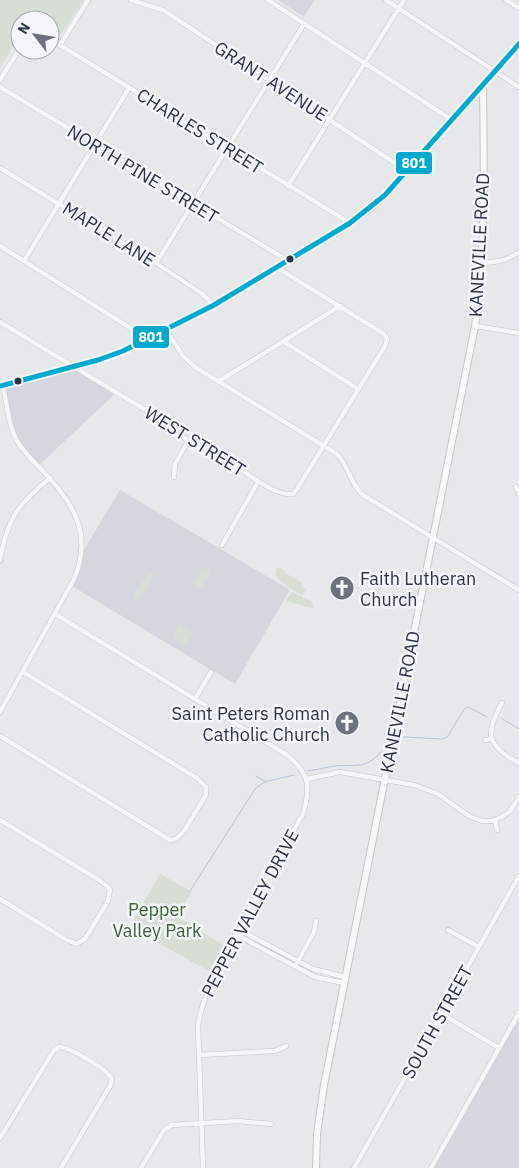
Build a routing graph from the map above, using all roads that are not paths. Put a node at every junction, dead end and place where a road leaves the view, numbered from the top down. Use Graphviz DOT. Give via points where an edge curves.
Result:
graph roads {
  1 [pos="88,0"];
  2 [pos="131,0"];
  3 [pos="268,0"];
  4 [pos="386,0"];
  5 [pos="404,0"];
  6 [pos="506,0"];
  7 [pos="399,8"];
  8 [pos="519,8"];
  9 [pos="304,24"];
  10 [pos="519,44"];
  11 [pos="60,45"];
  12 [pos="12,60"];
  13 [pos="364,64"];
  14 [pos="496,71"];
  15 [pos="269,79"];
  16 [pos="0,80"];
  17 [pos="483,86"];
  18 [pos="519,86"];
  19 [pos="0,87"];
  20 [pos="130,88"];
  21 [pos="330,119"];
  22 [pos="452,120"];
  23 [pos="96,144"];
  24 [pos="226,148"];
  25 [pos="0,168"];
  26 [pos="407,170"];
  27 [pos="288,186"];
  28 [pos="193,202"];
  29 [pos="60,204"];
  30 [pos="350,223"];
  31 [pos="0,246"];
  32 [pos="519,252"];
  33 [pos="24,260"];
  34 [pos="287,260"];
  35 [pos="156,263"];
  36 [pos="482,263"];
  37 [pos="276,267"];
  38 [pos="214,305"];
  39 [pos="340,306"];
  40 [pos="0,322"];
  41 [pos="475,326"];
  42 [pos="166,330"];
  43 [pos="519,332"];
  44 [pos="148,339"];
  45 [pos="284,342"];
  46 [pos="73,366"];
  47 [pos="219,381"];
  48 [pos="1,386"];
  49 [pos="358,389"];
  50 [pos="188,441"];
  51 [pos="324,444"];
  52 [pos="174,477"];
  53 [pos="50,478"];
  54 [pos="258,482"];
  55 [pos="516,487"];
  56 [pos="519,493"];
  57 [pos="433,537"];
  58 [pos="222,545"];
  59 [pos="0,560"];
  60 [pos="519,590"];
  61 [pos="55,614"];
  62 [pos="23,672"];
  63 [pos="211,672"];
  64 [pos="195,699"];
  65 [pos="502,703"];
  66 [pos="0,712"];
  67 [pos="0,736"];
  68 [pos="492,738"];
  69 [pos="485,740"];
  70 [pos="519,763"];
  71 [pos="307,779"];
  72 [pos="384,779"];
  73 [pos="519,797"];
  74 [pos="0,820"];
  75 [pos="495,820"];
  76 [pos="497,830"];
  77 [pos="519,876"];
  78 [pos="0,899"];
  79 [pos="316,921"];
  80 [pos="238,929"];
  81 [pos="448,930"];
  82 [pos="235,934"];
  83 [pos="479,947"];
  84 [pos="298,961"];
  85 [pos="295,967"];
  86 [pos="345,980"];
  87 [pos="519,1013"];
  88 [pos="442,1014"];
  89 [pos="286,1046"];
  90 [pos="499,1048"];
  91 [pos="199,1055"];
  92 [pos="201,1123"];
  93 [pos="271,1124"];
  94 [pos="0,1138"];
  95 [pos="61,1168"];
  96 [pos="141,1168"];
  97 [pos="203,1168"];
  98 [pos="316,1168"];
  99 [pos="354,1168"];
  100 [pos="431,1168"];
  1 -- 11 [label="street"];
  2 -- 15 [label="street, GRANT AVENUE" via="163,10"];
  3 -- 9 [label="street"];
  4 -- 7 [label="street"];
  5 -- 7 [label="street"];
  6 -- 8 [label="street"];
  7 -- 13 [label="street"];
  7 -- 14 [label="street"];
  9 -- 13 [label="street"];
  9 -- 15 [label="street"];
  10 -- 14 [label="main road"];
  11 -- 20 [label="street, CHARLES STREET"];
  12 -- 16 [label="street"];
  13 -- 21 [label="street"];
  13 -- 22 [label="street"];
  14 -- 17 [label="main road"];
  14 -- 18 [label="street"];
  15 -- 21 [label="street, GRANT AVENUE"];
  15 -- 24 [label="street"];
  17 -- 22 [label="main road"];
  17 -- 36 [label="main road, KANEVILLE ROAD"];
  19 -- 23 [label="street, NORTH PINE STREET"];
  20 -- 23 [label="street"];
  20 -- 24 [label="street, CHARLES STREET"];
  21 -- 26 [label="street, GRANT AVENUE"];
  21 -- 27 [label="street"];
  22 -- 26 [label="main road"];
  23 -- 28 [label="street, NORTH PINE STREET"];
  23 -- 29 [label="street"];
  24 -- 27 [label="street, CHARLES STREET"];
  24 -- 28 [label="street"];
  25 -- 29 [label="street, MAPLE LANE"];
  26 -- 30 [label="main road" via="372,207"];
  27 -- 30 [label="street, CHARLES STREET"];
  28 -- 34 [label="street, NORTH PINE STREET"];
  28 -- 35 [label="street"];
  29 -- 33 [label="street"];
  29 -- 35 [label="street, MAPLE LANE"];
  30 -- 34 [label="main road"];
  31 -- 33 [label="street"];
  32 -- 36 [label="street" via="502,261"];
  33 -- 44 [label="street"];
  34 -- 37 [label="main road"];
  35 -- 38 [label="street, MAPLE LANE"];
  36 -- 41 [label="main road, KANEVILLE ROAD"];
  37 -- 38 [label="main road"];
  37 -- 39 [label="street"];
  38 -- 42 [label="main road"];
  39 -- 45 [label="street"];
  39 -- 49 [label="street" via="384,334 386,339 386,346"];
  40 -- 46 [label="street, WEST STREET"];
  41 -- 43 [label="street"];
  41 -- 57 [label="main road, KANEVILLE ROAD"];
  42 -- 44 [label="main road"];
  42 -- 47 [label="street" via="189,362"];
  44 -- 46 [label="main road" via="123,351"];
  45 -- 47 [label="street"];
  45 -- 49 [label="street"];
  46 -- 48 [label="main road"];
  46 -- 50 [label="street, WEST STREET" via="167,423"];
  47 -- 51 [label="street"];
  48 -- 53 [label="street" via="15,436"];
  49 -- 51 [label="street"];
  50 -- 52 [label="street" via="175,464"];
  50 -- 54 [label="street, WEST STREET" via="221,454"];
  51 -- 54 [label="street, WEST STREET" via="293,494 285,494"];
  51 -- 57 [label="street" via="341,458 355,487 363,495"];
  53 -- 59 [label="street" via="16,511 8,527"];
  53 -- 61 [label="street" via="73,510 83,548 79,568"];
  54 -- 58 [label="street"];
  55 -- 56 [label="street"];
  57 -- 60 [label="street"];
  57 -- 72 [label="main road, KANEVILLE ROAD"];
  61 -- 62 [label="street"];
  61 -- 64 [label="street"];
  62 -- 66 [label="street"];
  62 -- 67 [label="street" via="197,778 206,787 206,795 179,836 170,840"];
  63 -- 64 [label="street"];
  64 -- 71 [label="street" via="287,755 300,766"];
  65 -- 68 [label="street" via="493,720"];
  68 -- 69 [label="street"];
  68 -- 70 [label="street" via="499,750"];
  71 -- 72 [label="street" via="340,772"];
  71 -- 80 [label="street, PEPPER VALLEY DRIVE" via="303,814"];
  72 -- 75 [label="street" via="431,791 473,819"];
  72 -- 86 [label="main road, KANEVILLE ROAD"];
  73 -- 75 [label="street" via="510,811"];
  74 -- 78 [label="street" via="100,880 110,890 108,901 83,941 76,944"];
  75 -- 76 [label="street"];
  77 -- 83 [label="street, SOUTH STREET"];
  79 -- 84 [label="street" via="314,932"];
  80 -- 82 [label="street, PEPPER VALLEY DRIVE"];
  80 -- 84 [label="street"];
  81 -- 83 [label="street"];
  82 -- 85 [label="street"];
  82 -- 91 [label="street, PEPPER VALLEY DRIVE" via="200,1008"];
  83 -- 88 [label="street, SOUTH STREET"];
  84 -- 85 [label="street"];
  84 -- 86 [label="street"];
  85 -- 86 [label="street" via="321,979"];
  86 -- 98 [label="main road, KANEVILLE ROAD" via="321,1102"];
  87 -- 90 [label="street"];
  88 -- 90 [label="street"];
  88 -- 99 [label="street, SOUTH STREET"];
  89 -- 91 [label="street" via="275,1051"];
  90 -- 100 [label="street"];
  91 -- 92 [label="street, PEPPER VALLEY DRIVE"];
  92 -- 93 [label="street"];
  92 -- 96 [label="street" via="165,1128"];
  92 -- 97 [label="street, PEPPER VALLEY DRIVE"];
  94 -- 95 [label="street" via="50,1056 56,1048 63,1047 103,1069 112,1079"];
}
